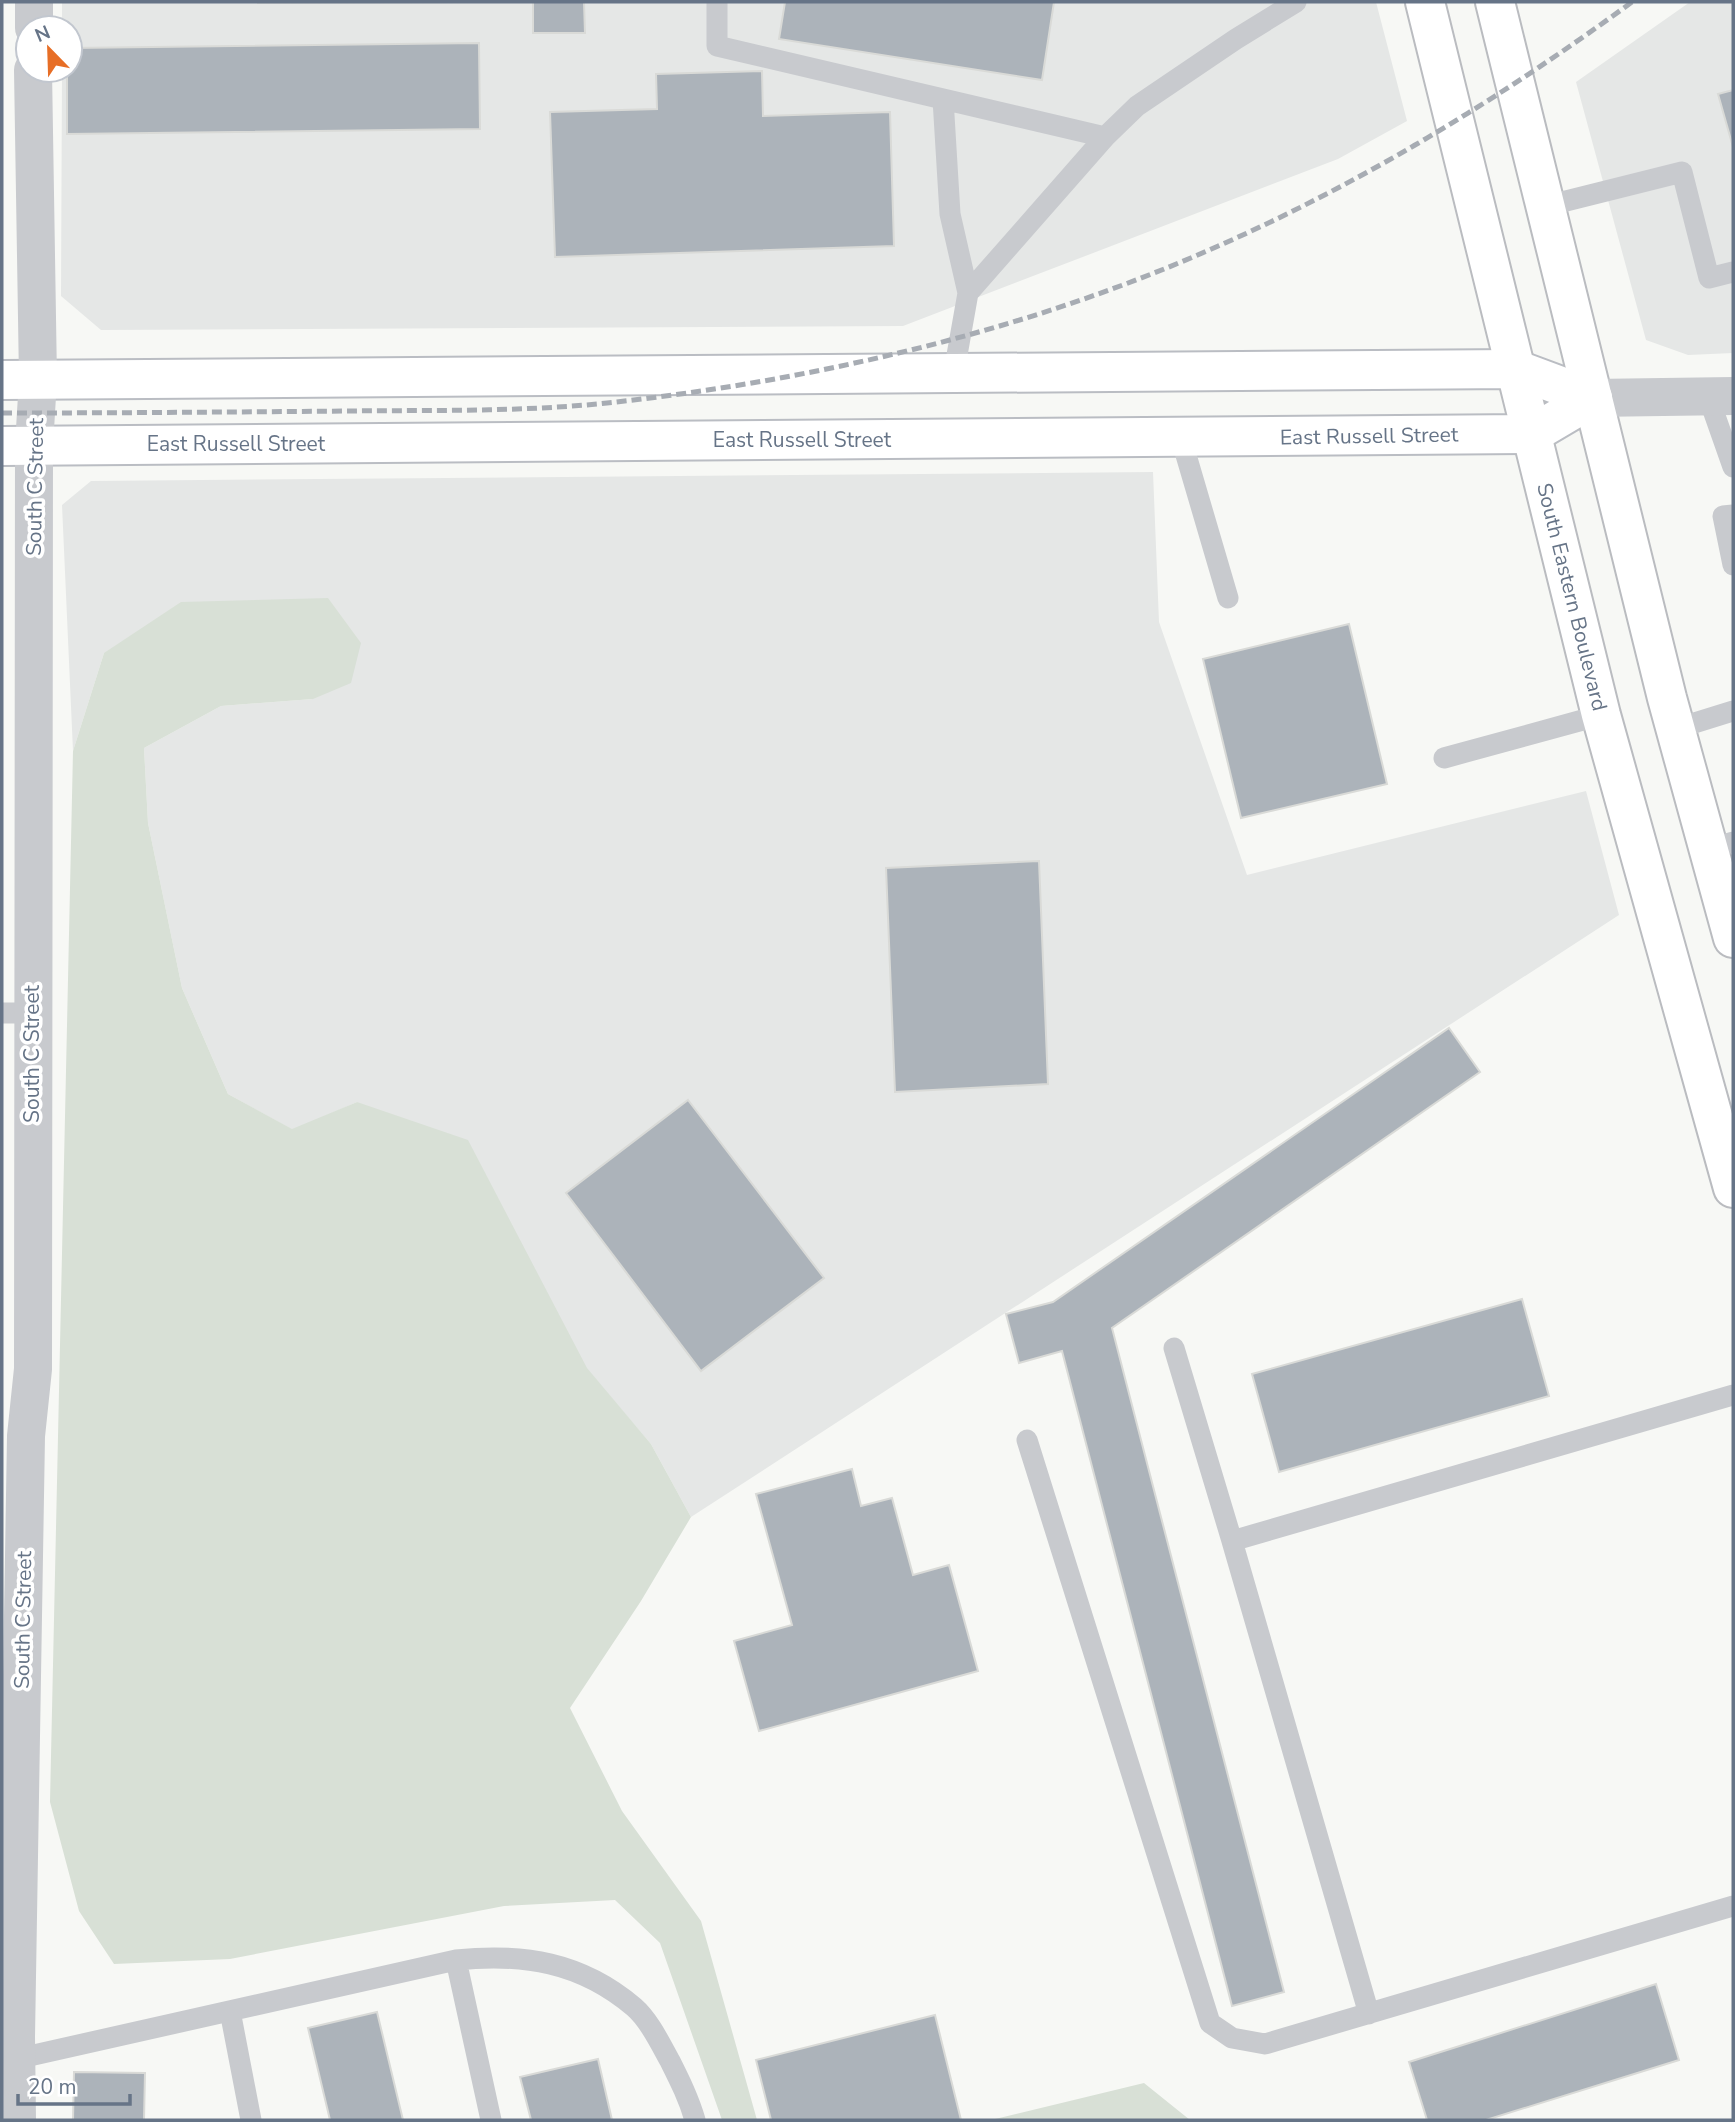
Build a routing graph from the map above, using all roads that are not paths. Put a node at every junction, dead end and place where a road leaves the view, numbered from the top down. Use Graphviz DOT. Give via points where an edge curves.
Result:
graph roads {
  1 [pos="718,2"];
  2 [pos="1296,2"];
  3 [pos="1424,2"];
  4 [pos="1495,2"];
  5 [pos="32,84"];
  6 [pos="943,99"];
  7 [pos="1105,137"];
  8 [pos="1546,206"];
  9 [pos="1733,272"];
  10 [pos="968,293"];
  11 [pos="1515,369"];
  12 [pos="954,372"];
  13 [pos="20,379"];
  14 [pos="1720,396"];
  15 [pos="1593,398"];
  16 [pos="1532,434"];
  17 [pos="1181,438"];
  18 [pos="18,446"];
  19 [pos="1733,467"];
  20 [pos="1733,516"];
  21 [pos="1733,565"];
  22 [pos="1228,598"];
  23 [pos="1733,711"];
  24 [pos="1601,715"];
  25 [pos="1675,729"];
  26 [pos="1444,758"];
  27 [pos="1721,845"];
  28 [pos="1733,938"];
  29 [pos="17,1013"];
  30 [pos="1733,1188"];
  31 [pos="1174,1348"];
  32 [pos="1733,1395"];
  33 [pos="14,1436"];
  34 [pos="1027,1440"];
  35 [pos="1232,1541"];
  36 [pos="1733,1906"];
  37 [pos="456,1960"];
  38 [pos="230,2011"];
  39 [pos="1369,2014"];
  40 [pos="11,2045"];
  41 [pos="17,2120"];
  42 [pos="251,2120"];
  43 [pos="491,2120"];
  44 [pos="695,2120"];
  1 -- 6 [label="lane" via="717,46"];
  2 -- 7 [label="lane" via="1137,106"];
  3 -- 11 [label="main road, South Eastern Boulevard"];
  4 -- 8 [label="main road"];
  5 -- 13 [label="street, South C Street"];
  6 -- 7 [label="lane"];
  6 -- 10 [label="lane" via="950,214"];
  7 -- 10 [label="lane"];
  8 -- 9 [label="lane" via="1682,172 1709,278"];
  8 -- 15 [label="main road"];
  10 -- 12 [label="lane"];
  11 -- 12 [label="main road, East Russell Street"];
  11 -- 15 [label="main road, East Russell Street"];
  11 -- 16 [label="main road, South Eastern Boulevard"];
  12 -- 13 [label="main road, East Russell Street"];
  13 -- 18 [label="street, South C Street"];
  14 -- 15 [label="street, East Russell Street"];
  14 -- 19 [label="lane"];
  15 -- 16 [label="main road, East Russell Street"];
  15 -- 25 [label="main road"];
  16 -- 17 [label="main road, East Russell Street"];
  16 -- 24 [label="main road, South Eastern Boulevard"];
  17 -- 18 [label="main road, East Russell Street"];
  17 -- 22 [label="lane"];
  18 -- 29 [label="street, South C Street"];
  20 -- 21 [label="lane" via="1723,516"];
  23 -- 25 [label="lane"];
  24 -- 26 [label="lane"];
  24 -- 30 [label="main road, South Eastern Boulevard"];
  25 -- 27 [label="main road"];
  27 -- 28 [label="main road"];
  29 -- 33 [label="street, South C Street" via="33,1369"];
  31 -- 35 [label="lane"];
  32 -- 35 [label="lane"];
  33 -- 40 [label="street, South C Street"];
  34 -- 39 [label="lane" via="1210,2023 1231,2038 1265,2044"];
  35 -- 39 [label="lane"];
  36 -- 39 [label="lane"];
  37 -- 38 [label="lane"];
  37 -- 43 [label="lane"];
  37 -- 44 [label="lane" via="494,1956 541,1962 592,1978 635,2008 666,2053"];
  38 -- 40 [label="lane"];
  38 -- 42 [label="lane"];
  40 -- 41 [label="street, South C Street"];
}
